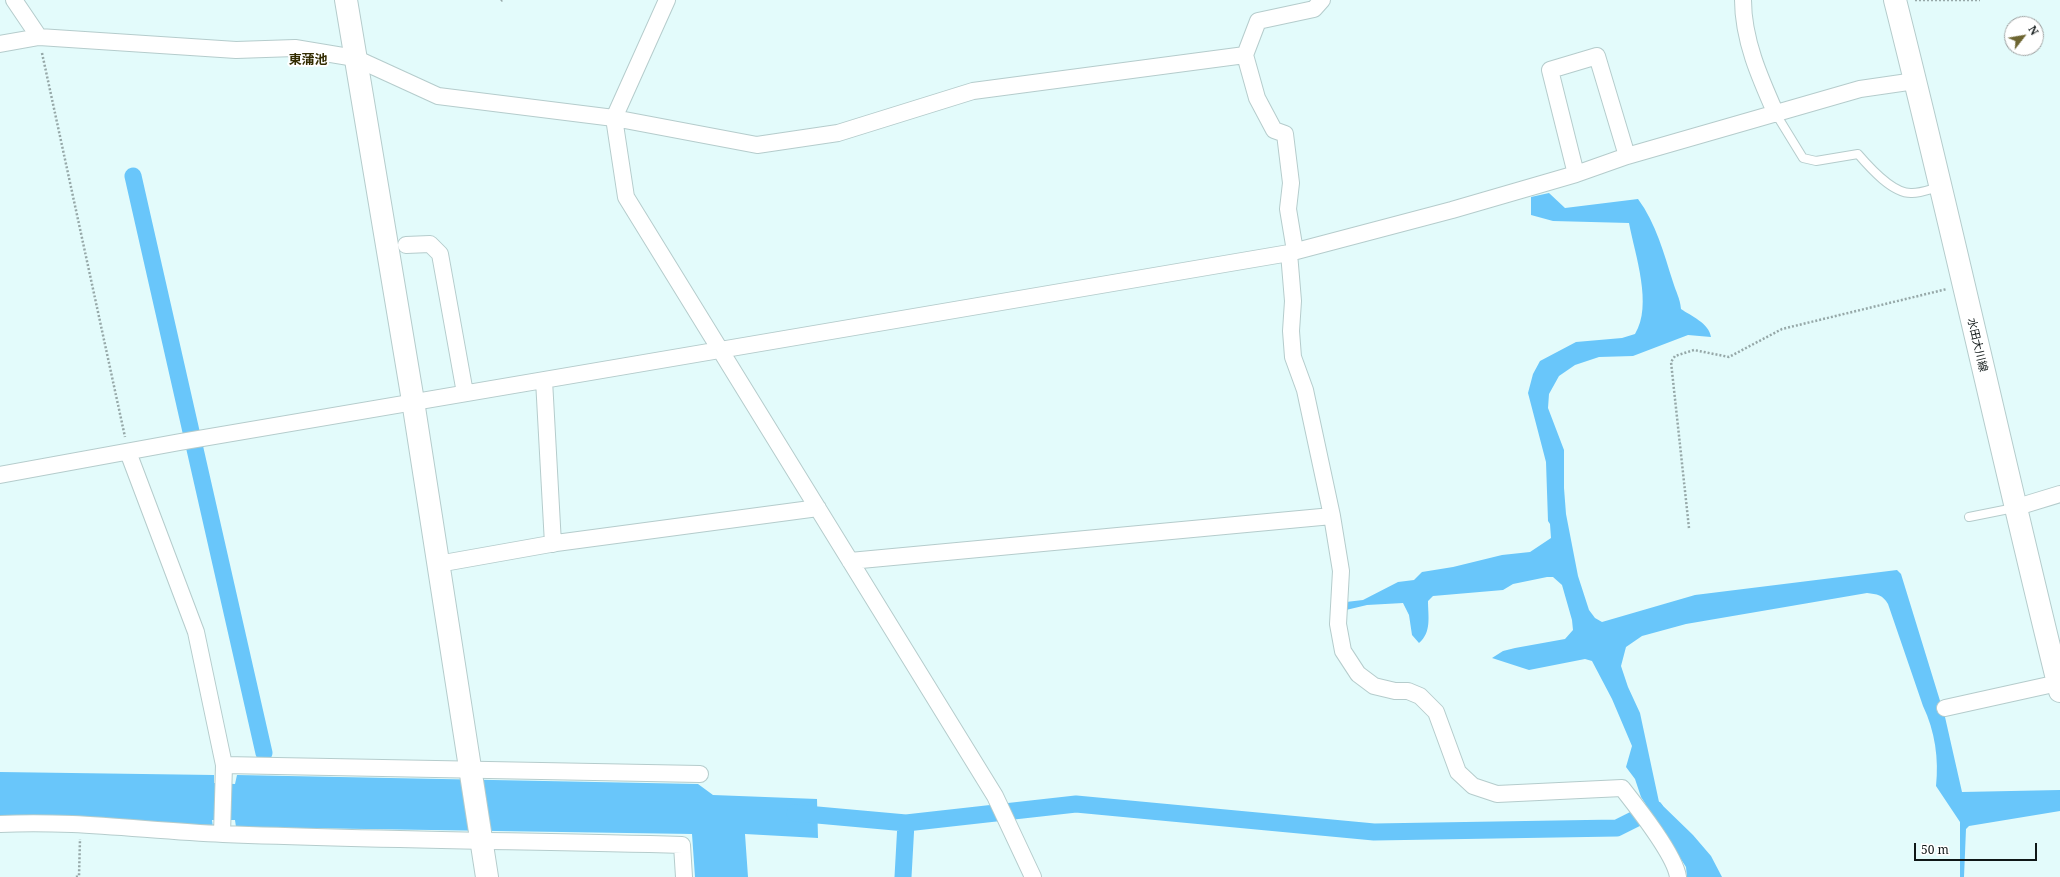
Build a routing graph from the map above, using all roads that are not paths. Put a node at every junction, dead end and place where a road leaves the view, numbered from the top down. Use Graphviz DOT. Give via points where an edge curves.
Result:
graph roads {
  1 [pos="14,0"];
  2 [pos="346,0"];
  3 [pos="667,0"];
  4 [pos="1322,0"];
  5 [pos="1743,0"];
  6 [pos="1895,0"];
  7 [pos="39,37"];
  8 [pos="0,44"];
  9 [pos="1245,55"];
  10 [pos="355,58"];
  11 [pos="1915,81"];
  12 [pos="1776,114"];
  13 [pos="614,118"];
  14 [pos="1626,156"];
  15 [pos="1576,174"];
  16 [pos="1940,186"];
  17 [pos="406,245"];
  18 [pos="1292,252"];
  19 [pos="720,350"];
  20 [pos="544,380"];
  21 [pos="465,393"];
  22 [pos="414,402"];
  23 [pos="128,452"];
  24 [pos="0,475"];
  25 [pos="2060,494"];
  26 [pos="818,508"];
  27 [pos="2014,508"];
  28 [pos="1332,516"];
  29 [pos="1969,517"];
  30 [pos="553,544"];
  31 [pos="850,561"];
  32 [pos="438,564"];
  33 [pos="2059,687"];
  34 [pos="1945,708"];
  35 [pos="224,773"];
  36 [pos="700,774"];
  37 [pos="470,777"];
  38 [pos="0,824"];
  39 [pos="222,827"];
  40 [pos="480,832"];
  41 [pos="487,877"];
  42 [pos="684,877"];
  43 [pos="1033,877"];
  44 [pos="1678,877"];
  1 -- 7 [label="street"];
  2 -- 10 [label="street"];
  3 -- 13 [label="street"];
  4 -- 9 [label="street" via="1314,8 1258,21"];
  5 -- 12 [label="street" via="1743,19 1757,72"];
  6 -- 11 [label="street, 水田大川線"];
  7 -- 8 [label="street"];
  7 -- 10 [label="street" via="236,50 295,48"];
  9 -- 13 [label="street" via="973,91 838,133 757,145"];
  9 -- 18 [label="street" via="1257,98 1274,130 1285,134 1291,183 1288,209"];
  10 -- 13 [label="street" via="438,96"];
  10 -- 22 [label="street"];
  11 -- 12 [label="street" via="1860,89"];
  11 -- 16 [label="street, 水田大川線"];
  12 -- 14 [label="street"];
  12 -- 16 [label="lane" via="1803,158 1816,161 1858,154 1881,178 1904,193"];
  13 -- 19 [label="street" via="626,197"];
  14 -- 15 [label="street"];
  14 -- 15 [label="street" via="1597,56 1550,70"];
  15 -- 18 [label="street"];
  16 -- 27 [label="street, 水田大川線"];
  17 -- 21 [label="street" via="430,244 440,254"];
  18 -- 19 [label="street"];
  18 -- 28 [label="street" via="1291,331 1294,357 1305,390"];
  19 -- 20 [label="street"];
  19 -- 26 [label="street"];
  20 -- 21 [label="street"];
  20 -- 30 [label="street"];
  21 -- 22 [label="street"];
  22 -- 23 [label="street"];
  22 -- 32 [label="street"];
  23 -- 24 [label="street"];
  23 -- 35 [label="street" via="196,632"];
  25 -- 27 [label="street"];
  26 -- 30 [label="street"];
  26 -- 31 [label="street"];
  27 -- 29 [label="lane"];
  27 -- 33 [label="street, 水田大川線"];
  28 -- 31 [label="street"];
  28 -- 44 [label="street" via="1341,571 1338,624 1343,651 1358,674 1374,686 1408,691 1420,696 1436,712 1458,772 1473,786 1497,794 1622,788 1677,868"];
  30 -- 32 [label="street"];
  31 -- 43 [label="street" via="995,796"];
  32 -- 37 [label="street"];
  33 -- 34 [label="street"];
  35 -- 37 [label="street"];
  35 -- 39 [label="street"];
  36 -- 37 [label="street"];
  37 -- 40 [label="street"];
  38 -- 39 [label="street"];
  39 -- 40 [label="street"];
  40 -- 41 [label="street"];
  40 -- 42 [label="street" via="682,845"];
}
